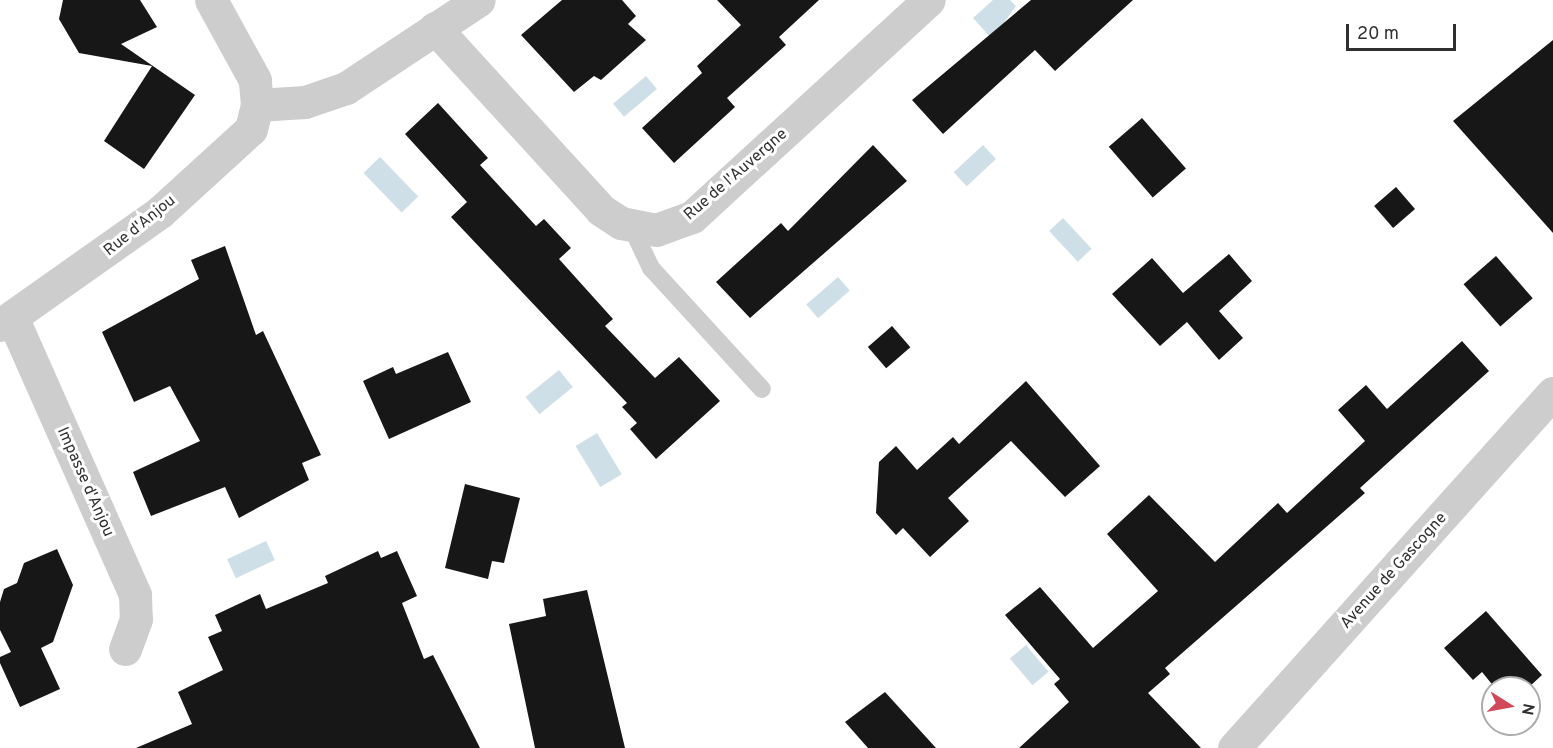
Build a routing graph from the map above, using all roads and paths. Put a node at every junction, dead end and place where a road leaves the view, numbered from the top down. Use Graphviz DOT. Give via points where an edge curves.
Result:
graph roads {
  1 [pos="211,0"];
  2 [pos="479,0"];
  3 [pos="929,0"];
  4 [pos="435,28"];
  5 [pos="257,105"];
  6 [pos="631,226"];
  7 [pos="6,321"];
  8 [pos="762,389"];
  9 [pos="1553,393"];
  10 [pos="125,650"];
  11 [pos="1234,748"];
  1 -- 5 [label="street" via="253,72"];
  2 -- 4 [label="street"];
  3 -- 6 [label="street, Rue de l'Auvergne" via="692,217 666,229"];
  4 -- 5 [label="street" via="346,88 305,102"];
  4 -- 6 [label="street, Rue de l'Auvergne" via="601,210"];
  5 -- 7 [label="street, Rue d'Anjou" via="246,134 160,212"];
  6 -- 8 [label="lane" via="651,268"];
  7 -- 10 [label="street, Impasse d'Anjou" via="135,596 136,619"];
  9 -- 11 [label="street, Avenue de Gascogne"];
}
